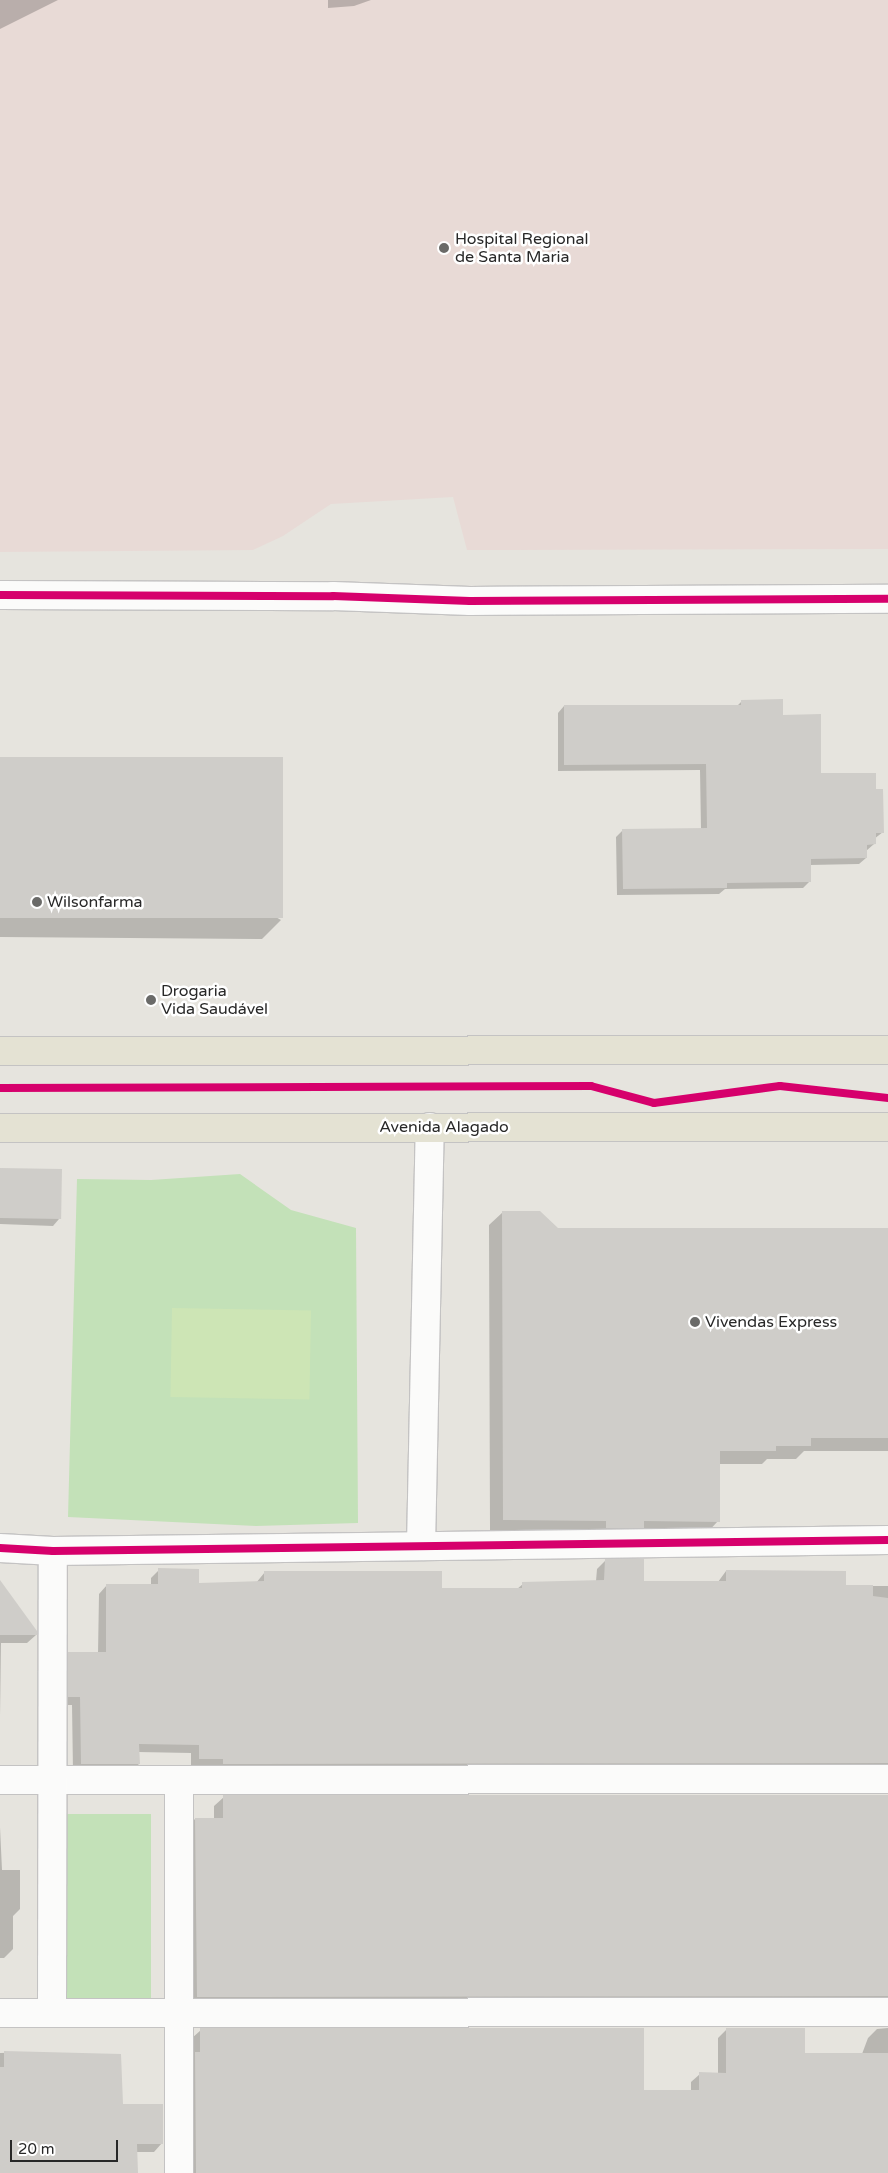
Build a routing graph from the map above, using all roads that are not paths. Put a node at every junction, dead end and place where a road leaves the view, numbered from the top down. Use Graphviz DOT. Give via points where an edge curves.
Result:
graph roads {
  1 [pos="0,595"];
  2 [pos="888,599"];
  3 [pos="888,1050"];
  4 [pos="0,1051"];
  5 [pos="430,1127"];
  6 [pos="888,1127"];
  7 [pos="0,1128"];
  8 [pos="888,1540"];
  9 [pos="421,1546"];
  10 [pos="0,1548"];
  11 [pos="53,1551"];
  12 [pos="888,1779"];
  13 [pos="0,1780"];
  14 [pos="51,1780"];
  15 [pos="179,1780"];
  16 [pos="52,2012"];
  17 [pos="179,2012"];
  18 [pos="888,2012"];
  19 [pos="0,2013"];
  20 [pos="179,2173"];
  1 -- 2 [label="street" via="323,596 470,601"];
  3 -- 4 [label="main road"];
  5 -- 6 [label="main road, Avenida Alagado"];
  5 -- 7 [label="main road, Avenida Alagado"];
  5 -- 9 [label="street"];
  8 -- 9 [label="street"];
  9 -- 11 [label="street"];
  10 -- 11 [label="street"];
  11 -- 14 [label="street"];
  12 -- 15 [label="street"];
  13 -- 14 [label="street"];
  14 -- 15 [label="street"];
  14 -- 16 [label="street"];
  15 -- 17 [label="street"];
  16 -- 17 [label="street"];
  16 -- 19 [label="street"];
  17 -- 18 [label="street"];
  17 -- 20 [label="street"];
}
